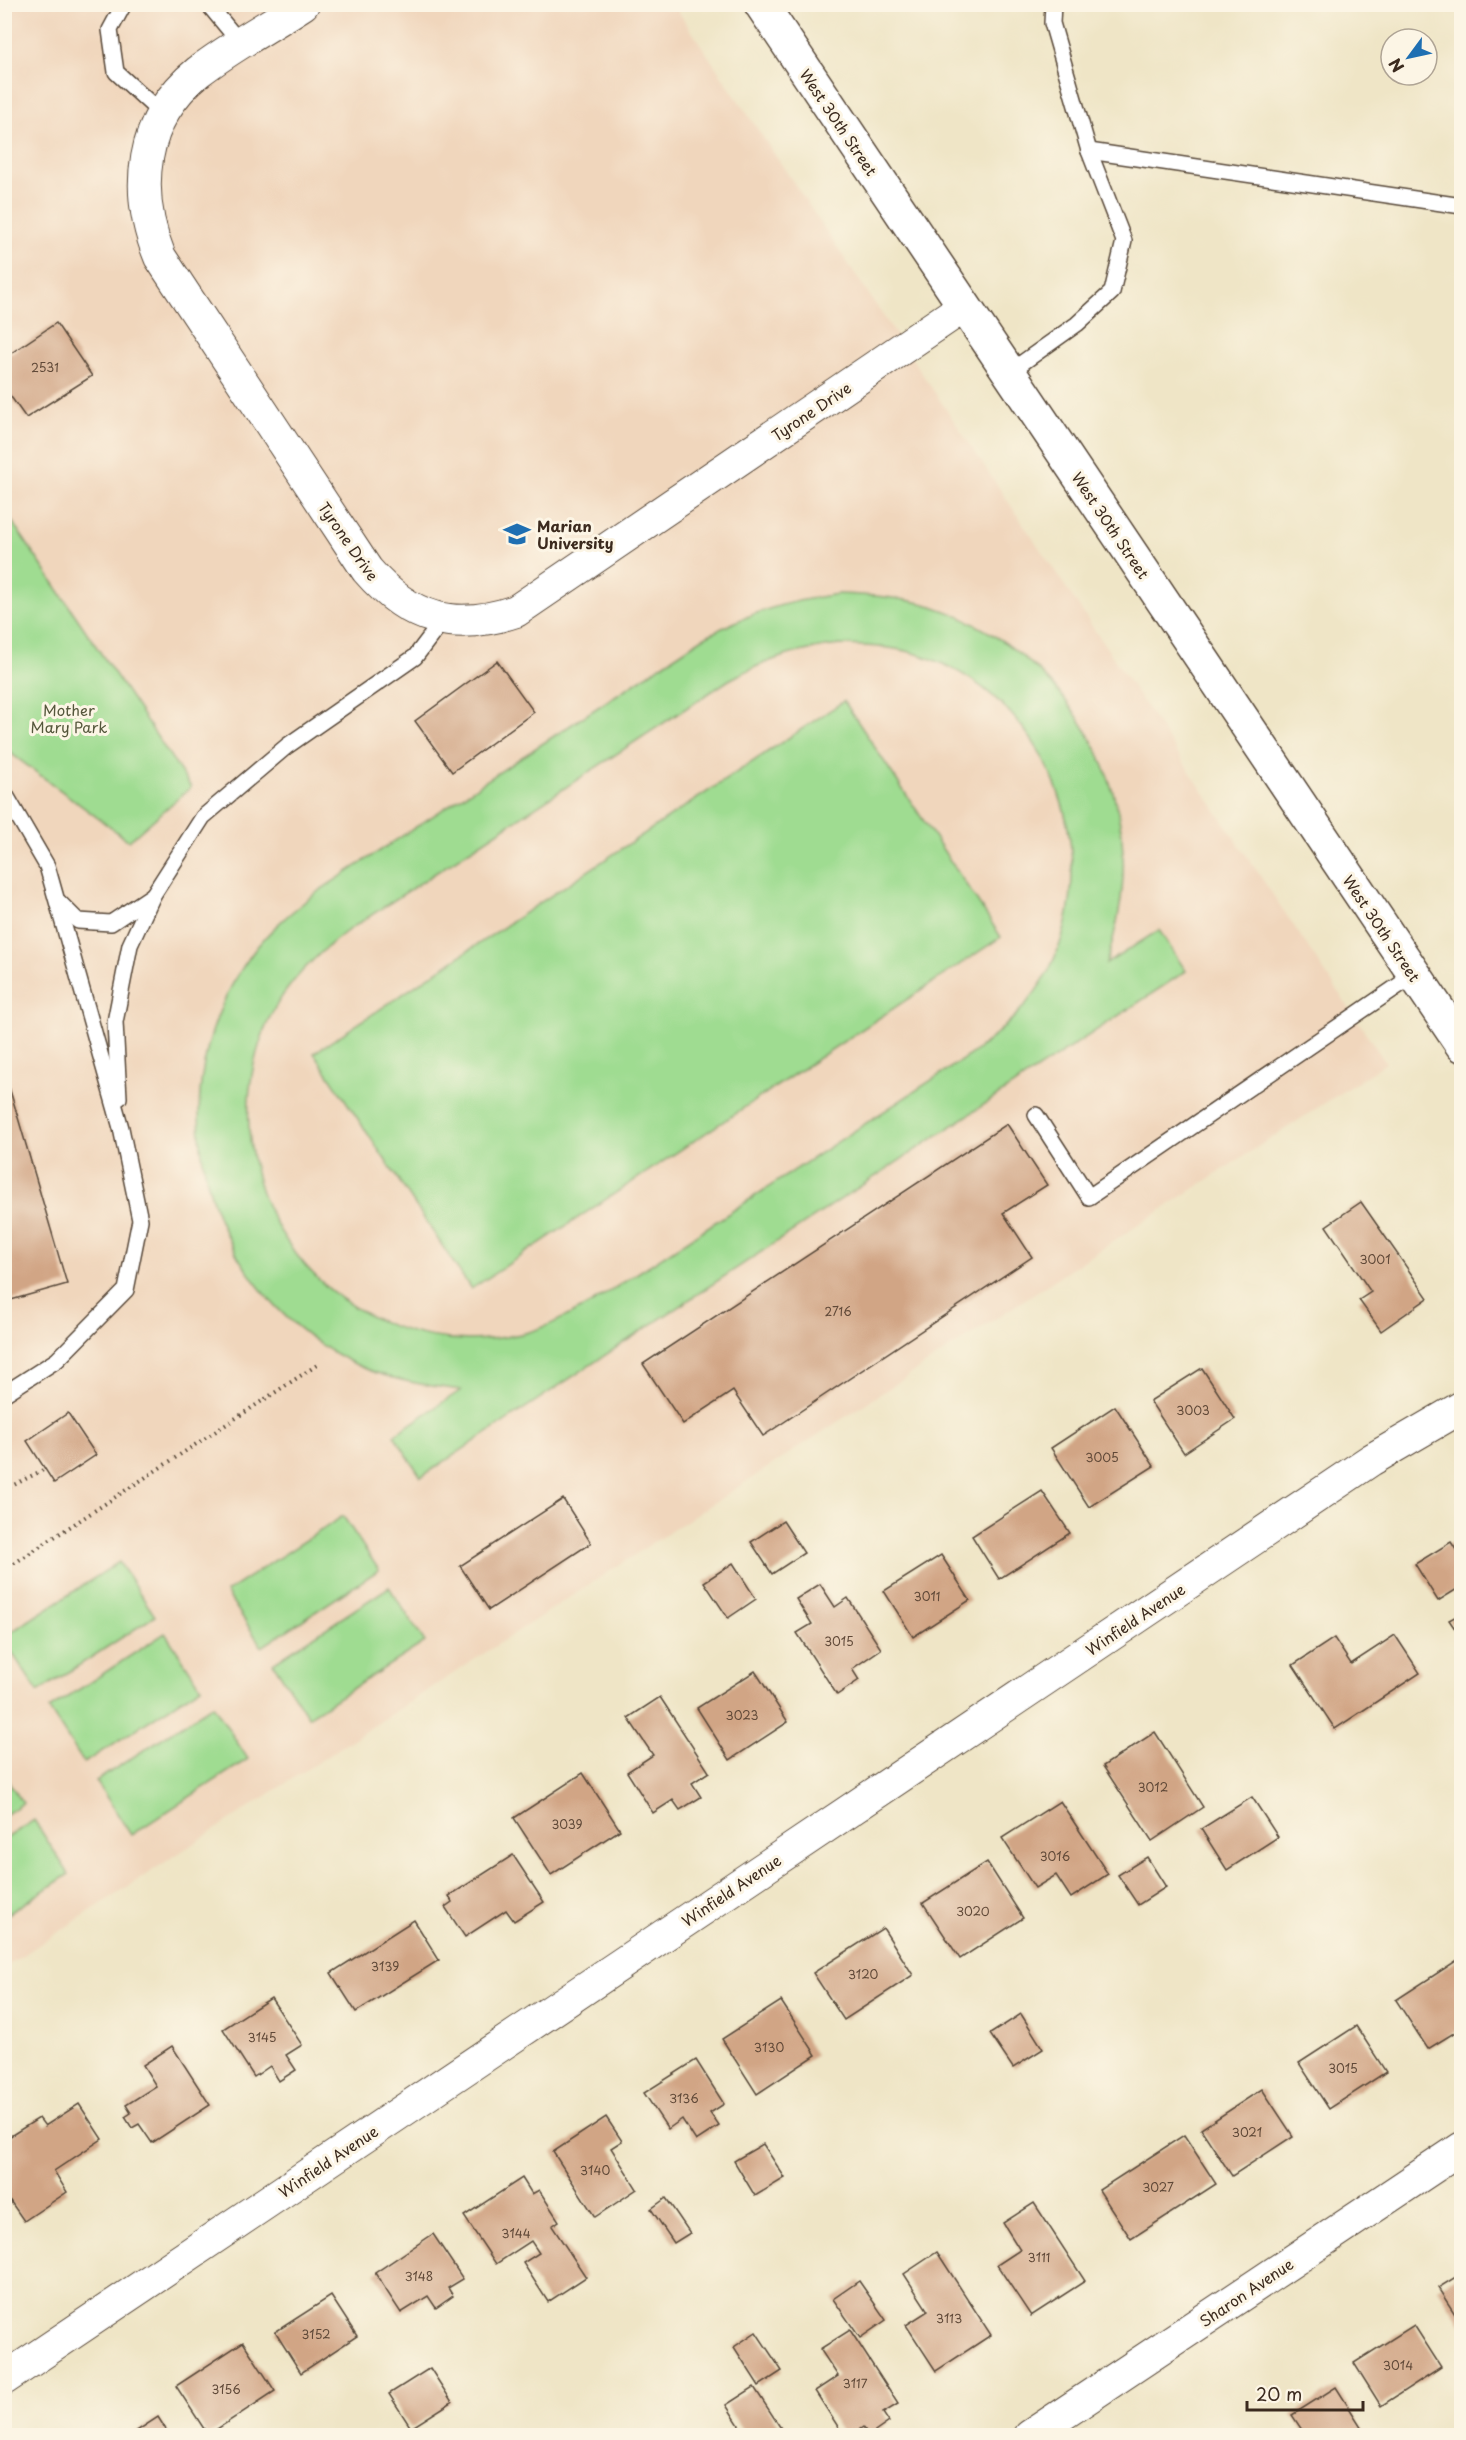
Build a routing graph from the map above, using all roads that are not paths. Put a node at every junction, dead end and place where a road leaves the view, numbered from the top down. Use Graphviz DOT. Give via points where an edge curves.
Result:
graph roads {
  1 [pos="124,4"];
  2 [pos="208,4"];
  3 [pos="303,4"];
  4 [pos="761,4"];
  5 [pos="1053,4"];
  6 [pos="241,44"];
  7 [pos="163,115"];
  8 [pos="1089,152"];
  9 [pos="1461,206"];
  10 [pos="963,307"];
  11 [pos="1008,373"];
  12 [pos="443,620"];
  13 [pos="4,792"];
  14 [pos="153,896"];
  15 [pos="56,900"];
  16 [pos="1414,975"];
  17 [pos="1461,1045"];
  18 [pos="1036,1115"];
  19 [pos="121,1128"];
  20 [pos="4,1394"];
  21 [pos="1461,1407"];
  22 [pos="1461,2148"];
  23 [pos="4,2379"];
  24 [pos="1030,2436"];
  1 -- 7 [label="lane" via="110,30 116,72"];
  2 -- 6 [label="lane"];
  3 -- 6 [label="street, Tyrone Drive"];
  4 -- 10 [label="main road, West 30th Street"];
  5 -- 8 [label="lane" via="1052,23"];
  6 -- 7 [label="street, Tyrone Drive" via="184,85"];
  7 -- 12 [label="street, Tyrone Drive" via="144,167 143,186 144,204 160,257 367,570 408,607"];
  8 -- 9 [label="lane"];
  8 -- 11 [label="lane" via="1125,241 1112,292 1077,324"];
  10 -- 11 [label="main road, West 30th Street"];
  10 -- 12 [label="street, Tyrone Drive" via="516,611 481,621"];
  11 -- 16 [label="main road, West 30th Street"];
  12 -- 14 [label="lane" via="415,657 287,746 203,817"];
  13 -- 15 [label="lane" via="47,866"];
  14 -- 15 [label="lane" via="111,923 78,921"];
  14 -- 19 [label="lane" via="130,945 115,1022"];
  15 -- 19 [label="lane"];
  16 -- 17 [label="main road, West 30th Street"];
  16 -- 18 [label="lane" via="1089,1197"];
  19 -- 20 [label="lane" via="141,1220 126,1290 57,1360"];
  21 -- 23 [label="street, Winfield Avenue" via="1371,1460"];
  22 -- 24 [label="street, Sharon Avenue"];
}
